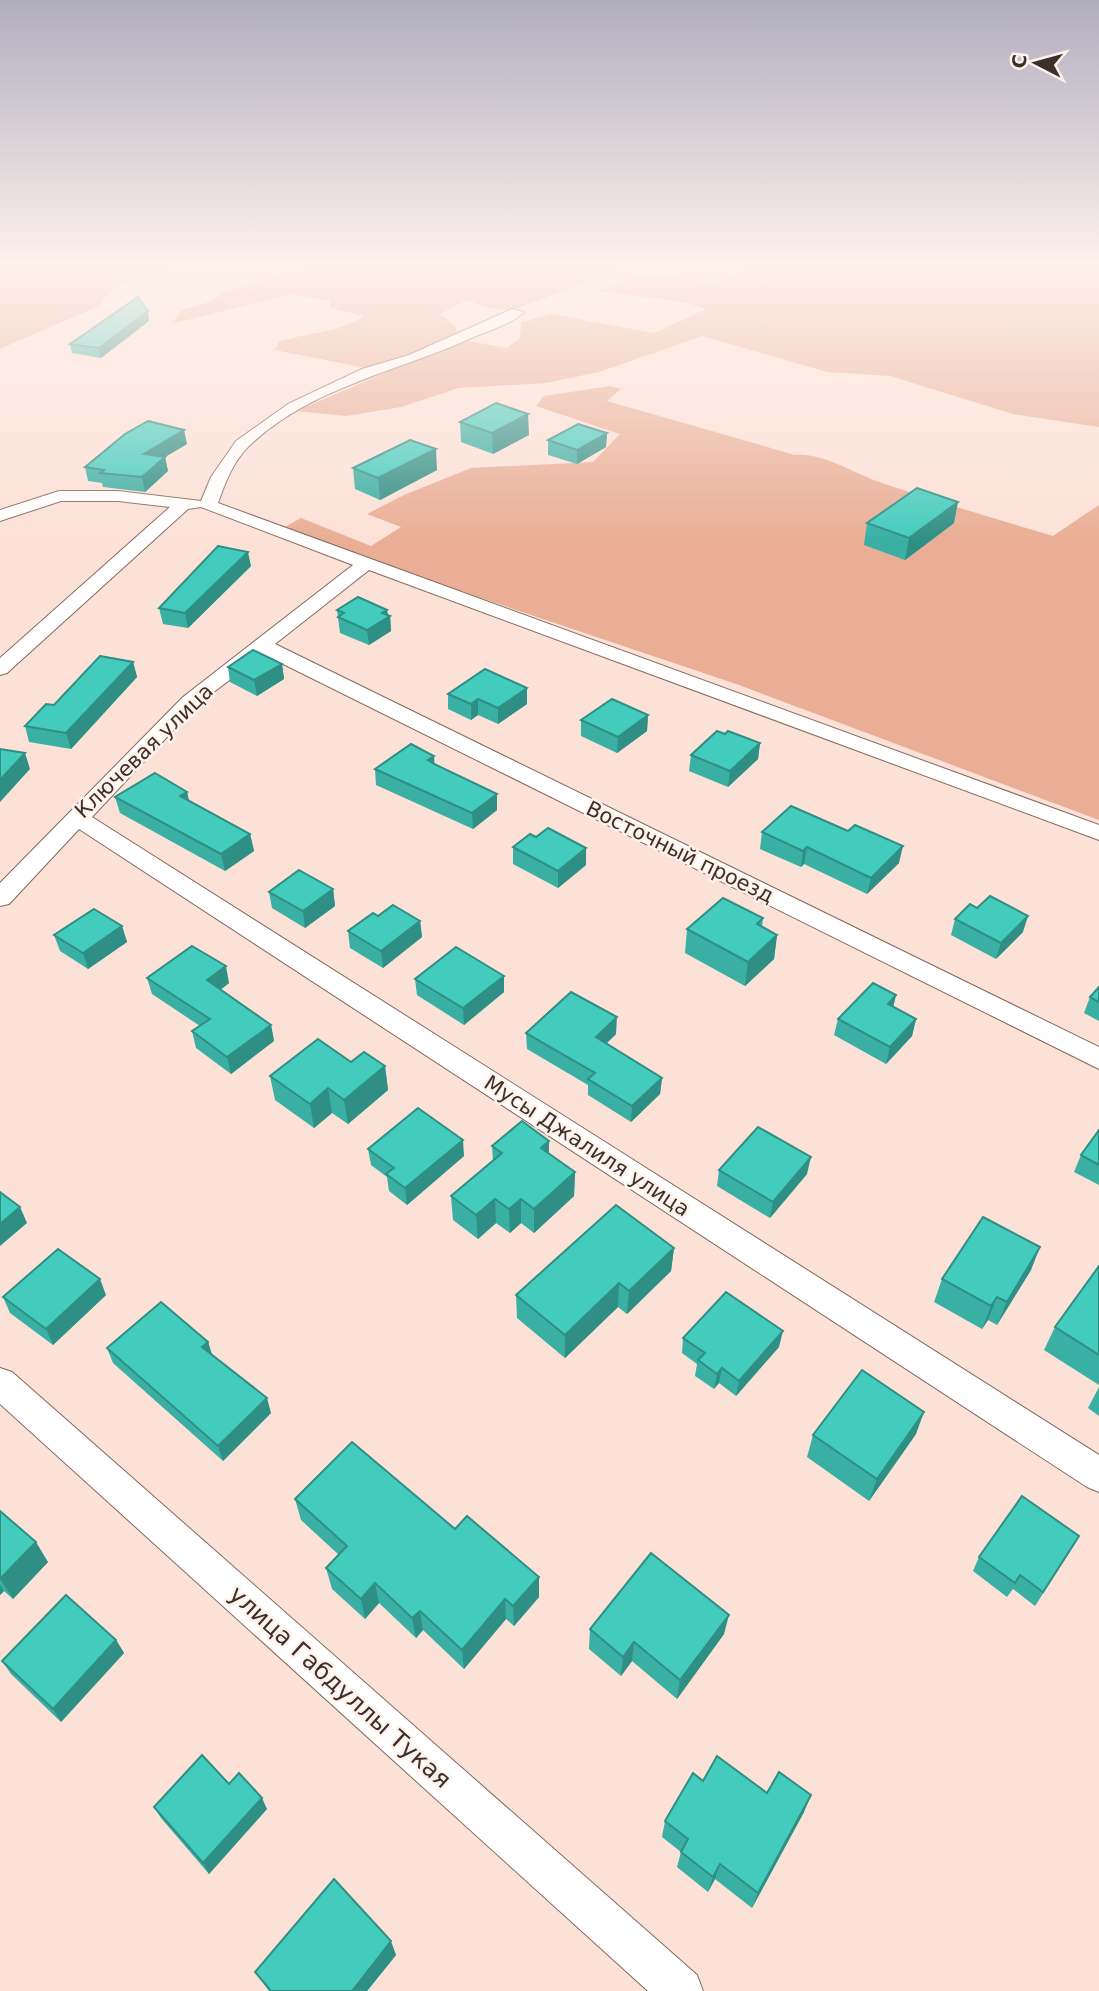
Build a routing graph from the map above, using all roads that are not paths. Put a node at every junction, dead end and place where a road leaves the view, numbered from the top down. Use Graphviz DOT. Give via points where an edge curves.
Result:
graph roads {
  1 [pos="419,356"];
  2 [pos="184,503"];
  3 [pos="208,505"];
  4 [pos="0,516"];
  5 [pos="363,565"];
  6 [pos="261,645"];
  7 [pos="0,669"];
  8 [pos="76,817"];
  9 [pos="1099,833"];
  10 [pos="0,898"];
  11 [pos="1099,1059"];
  12 [pos="0,1383"];
  13 [pos="1099,1475"];
  14 [pos="681,1991"];
  1 -- 3 [label="street" via="366,372 293,407 242,444 219,477"];
  2 -- 3 [label="street"];
  2 -- 4 [label="street" via="59,496"];
  2 -- 7 [label="street"];
  3 -- 5 [label="street"];
  5 -- 6 [label="street, Ключевая улица"];
  5 -- 9 [label="street"];
  6 -- 8 [label="street, Ключевая улица" via="190,701"];
  6 -- 11 [label="street, Восточный проезд"];
  8 -- 10 [label="street, Ключевая улица"];
  8 -- 13 [label="street, Мусы Джалиля улица"];
  12 -- 14 [label="street, улица Габдуллы Тукая"];
}
